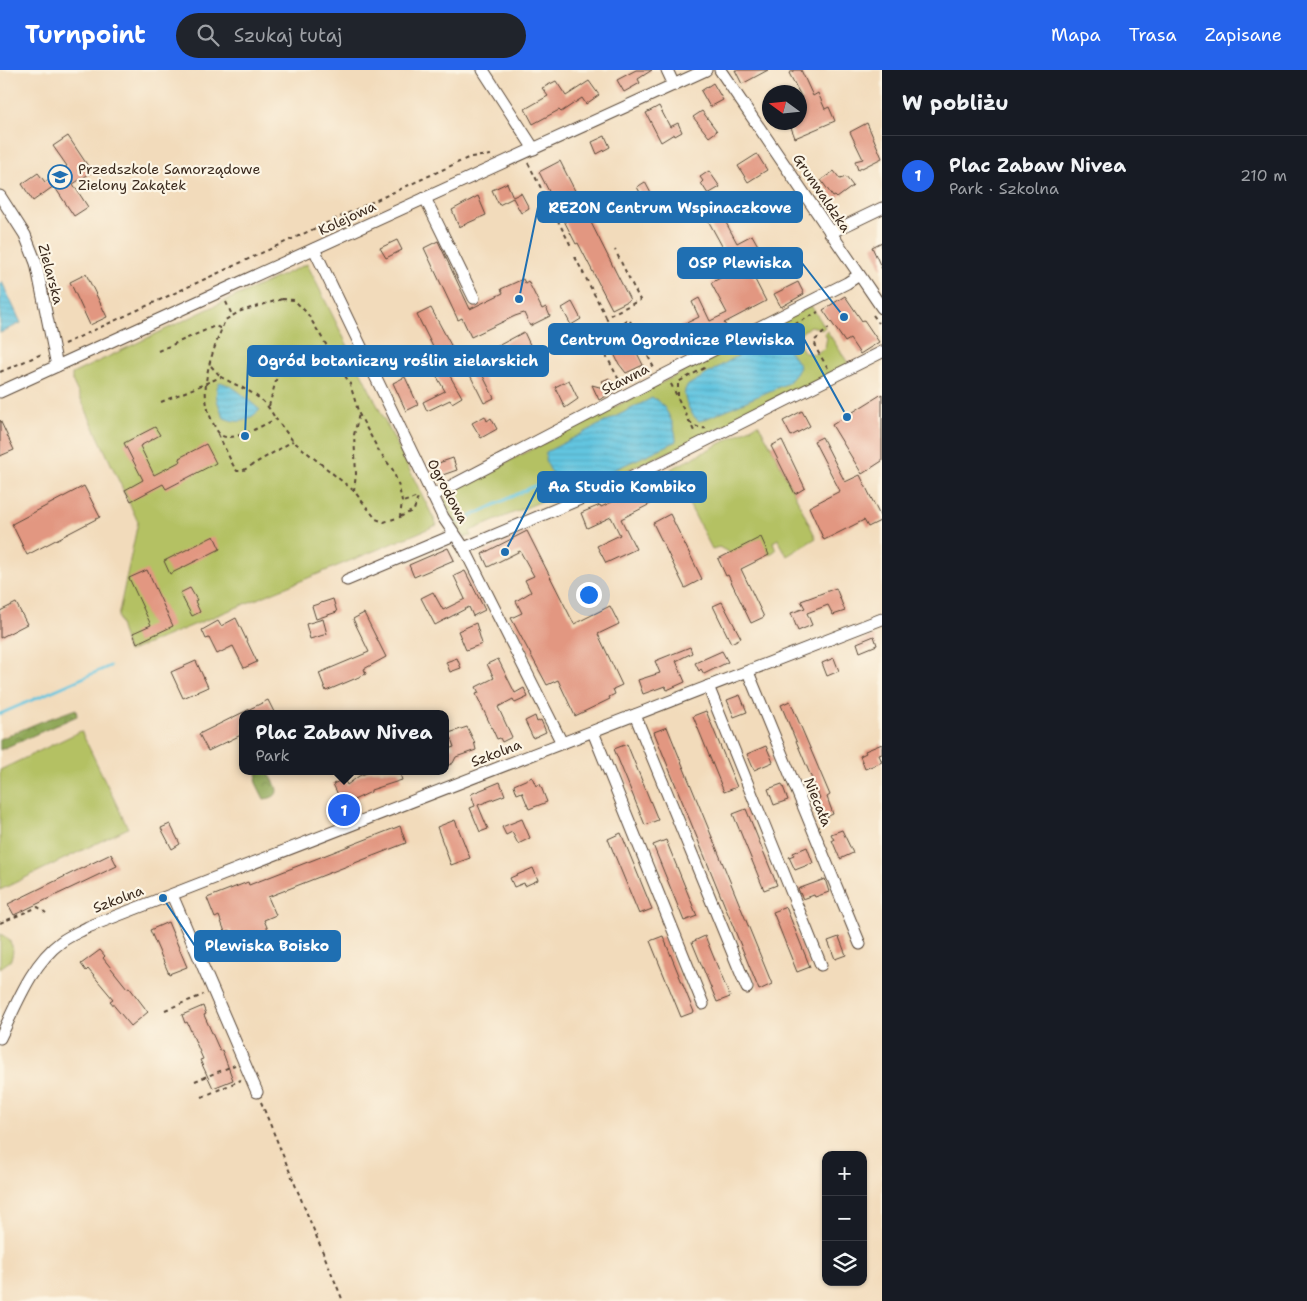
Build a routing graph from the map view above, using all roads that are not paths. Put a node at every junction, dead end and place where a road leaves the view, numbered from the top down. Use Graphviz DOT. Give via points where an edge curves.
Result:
graph roads {
  1 [pos="483,70"];
  2 [pos="667,70"];
  3 [pos="706,70"];
  4 [pos="720,70"];
  5 [pos="674,84"];
  6 [pos="534,149"];
  7 [pos="0,196"];
  8 [pos="425,198"];
  9 [pos="882,208"];
  10 [pos="830,233"];
  11 [pos="314,250"];
  12 [pos="859,275"];
  13 [pos="474,298"];
  14 [pos="882,308"];
  15 [pos="882,352"];
  16 [pos="57,366"];
  17 [pos="0,392"];
  18 [pos="432,496"];
  19 [pos="454,535"];
  20 [pos="464,548"];
  21 [pos="347,580"];
  22 [pos="882,619"];
  23 [pos="748,672"];
  24 [pos="708,686"];
  25 [pos="635,715"];
  26 [pos="593,732"];
  27 [pos="562,743"];
  28 [pos="172,895"];
  29 [pos="860,944"];
  30 [pos="821,965"];
  31 [pos="747,988"];
  32 [pos="703,1004"];
  33 [pos="0,1038"];
  34 [pos="257,1092"];
  1 -- 6 [label="street"];
  2 -- 5 [label="street"];
  3 -- 5 [label="street, Kolejowa"];
  4 -- 10 [label="street, Grunwaldzka"];
  5 -- 6 [label="street, Kolejowa"];
  6 -- 8 [label="street, Kolejowa"];
  7 -- 16 [label="street, Zielarska" via="25,235 36,263"];
  8 -- 11 [label="street, Kolejowa"];
  8 -- 13 [label="street"];
  9 -- 10 [label="street"];
  10 -- 12 [label="street, Grunwaldzka"];
  11 -- 16 [label="street, Kolejowa"];
  11 -- 18 [label="street, Ogrodowa"];
  12 -- 14 [label="street, Grunwaldzka"];
  12 -- 18 [label="street, Stawna"];
  15 -- 20 [label="street" via="630,478"];
  16 -- 17 [label="street, Kolejowa"];
  18 -- 19 [label="street, Ogrodowa"];
  19 -- 20 [label="street, Ogrodowa"];
  19 -- 21 [label="street"];
  20 -- 27 [label="street, Ogrodowa"];
  22 -- 23 [label="street, Szkolna"];
  23 -- 24 [label="street, Szkolna"];
  23 -- 29 [label="street, Niecała"];
  24 -- 25 [label="street, Szkolna"];
  24 -- 30 [label="street"];
  25 -- 26 [label="street, Szkolna"];
  25 -- 31 [label="street"];
  26 -- 27 [label="street, Szkolna"];
  26 -- 32 [label="street"];
  27 -- 28 [label="street, Szkolna"];
  28 -- 33 [label="street, Szkolna" via="88,927 60,943 35,972"];
  28 -- 34 [label="street"];
}
